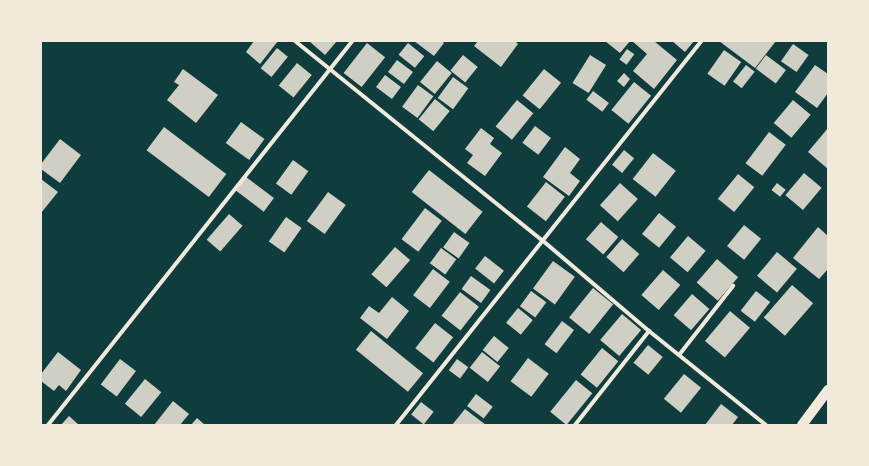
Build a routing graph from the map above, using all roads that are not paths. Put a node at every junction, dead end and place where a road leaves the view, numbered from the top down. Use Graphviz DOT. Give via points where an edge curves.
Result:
graph roads {
  1 [pos="295,41"];
  2 [pos="352,41"];
  3 [pos="701,41"];
  4 [pos="330,69"];
  5 [pos="542,240"];
  6 [pos="733,286"];
  7 [pos="649,331"];
  8 [pos="678,355"];
  9 [pos="828,390"];
  10 [pos="48,425"];
  11 [pos="396,425"];
  12 [pos="575,425"];
  13 [pos="766,425"];
  14 [pos="802,425"];
  1 -- 4 [label="street"];
  2 -- 4 [label="street"];
  3 -- 5 [label="street"];
  4 -- 5 [label="street"];
  4 -- 10 [label="street"];
  5 -- 7 [label="street"];
  5 -- 11 [label="street"];
  6 -- 8 [label="street"];
  7 -- 8 [label="street"];
  7 -- 12 [label="street"];
  8 -- 13 [label="street"];
  9 -- 14 [label="main road"];
}
